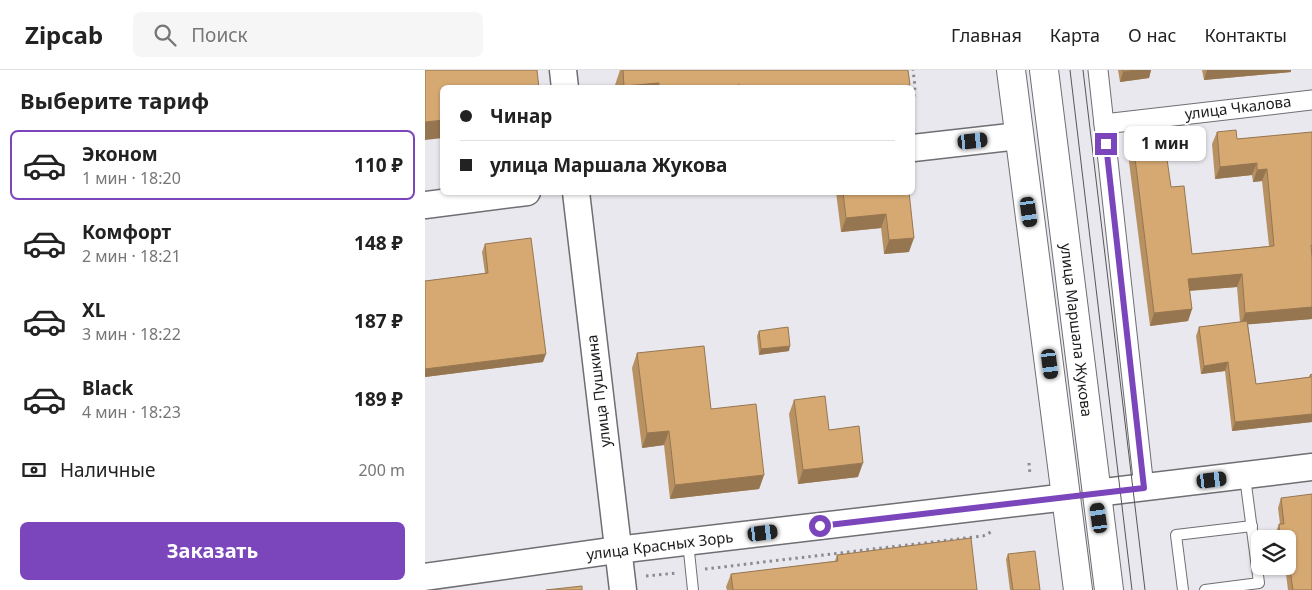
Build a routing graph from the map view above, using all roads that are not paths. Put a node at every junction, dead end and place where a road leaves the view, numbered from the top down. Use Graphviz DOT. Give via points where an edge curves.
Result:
graph roads {
  1 [pos="563,70"];
  2 [pos="1011,70"];
  3 [pos="1044,70"];
  4 [pos="1098,70"];
  5 [pos="565,85"];
  6 [pos="1312,100"];
  7 [pos="1104,124"];
  8 [pos="1052,131"];
  9 [pos="1019,136"];
  10 [pos="915,148"];
  11 [pos="503,195"];
  12 [pos="576,195"];
  13 [pos="425,205"];
  14 [pos="1312,467"];
  15 [pos="1245,476"];
  16 [pos="1144,488"];
  17 [pos="1096,493"];
  18 [pos="1067,497"];
  19 [pos="1252,526"];
  20 [pos="688,542"];
  21 [pos="617,550"];
  22 [pos="425,576"];
  23 [pos="623,590"];
  24 [pos="693,590"];
  25 [pos="1078,590"];
  26 [pos="1109,590"];
  27 [pos="1183,590"];
  28 [pos="1205,590"];
  1 -- 5 [label="main road"];
  2 -- 9 [label="main road, улица Маршала Жукова"];
  3 -- 8 [label="main road, улица Маршала Жукова"];
  4 -- 7 [label="street"];
  6 -- 7 [label="street, улица Чкалова"];
  7 -- 16 [label="street"];
  8 -- 9 [label="main road"];
  8 -- 17 [label="main road, улица Маршала Жукова"];
  9 -- 10 [label="main road"];
  9 -- 18 [label="main road, улица Маршала Жукова"];
  11 -- 13 [label="main road"];
  12 -- 21 [label="main road, улица Пушкина"];
  14 -- 15 [label="main road, улица Красных Зорь"];
  15 -- 16 [label="main road, улица Красных Зорь"];
  15 -- 19 [label="lane"];
  16 -- 17 [label="main road, улица Красных Зорь"];
  17 -- 18 [label="main road, улица Красных Зорь"];
  17 -- 26 [label="main road, улица Маршала Жукова"];
  18 -- 20 [label="main road, улица Красных Зорь"];
  18 -- 25 [label="main road, улица Маршала Жукова"];
  19 -- 27 [label="lane" via="1176,535"];
  19 -- 28 [label="lane" via="1259,583"];
  20 -- 21 [label="main road, улица Красных Зорь"];
  20 -- 24 [label="lane"];
  21 -- 22 [label="main road, улица Красных Зорь"];
  21 -- 23 [label="main road, улица Пушкина"];
}
